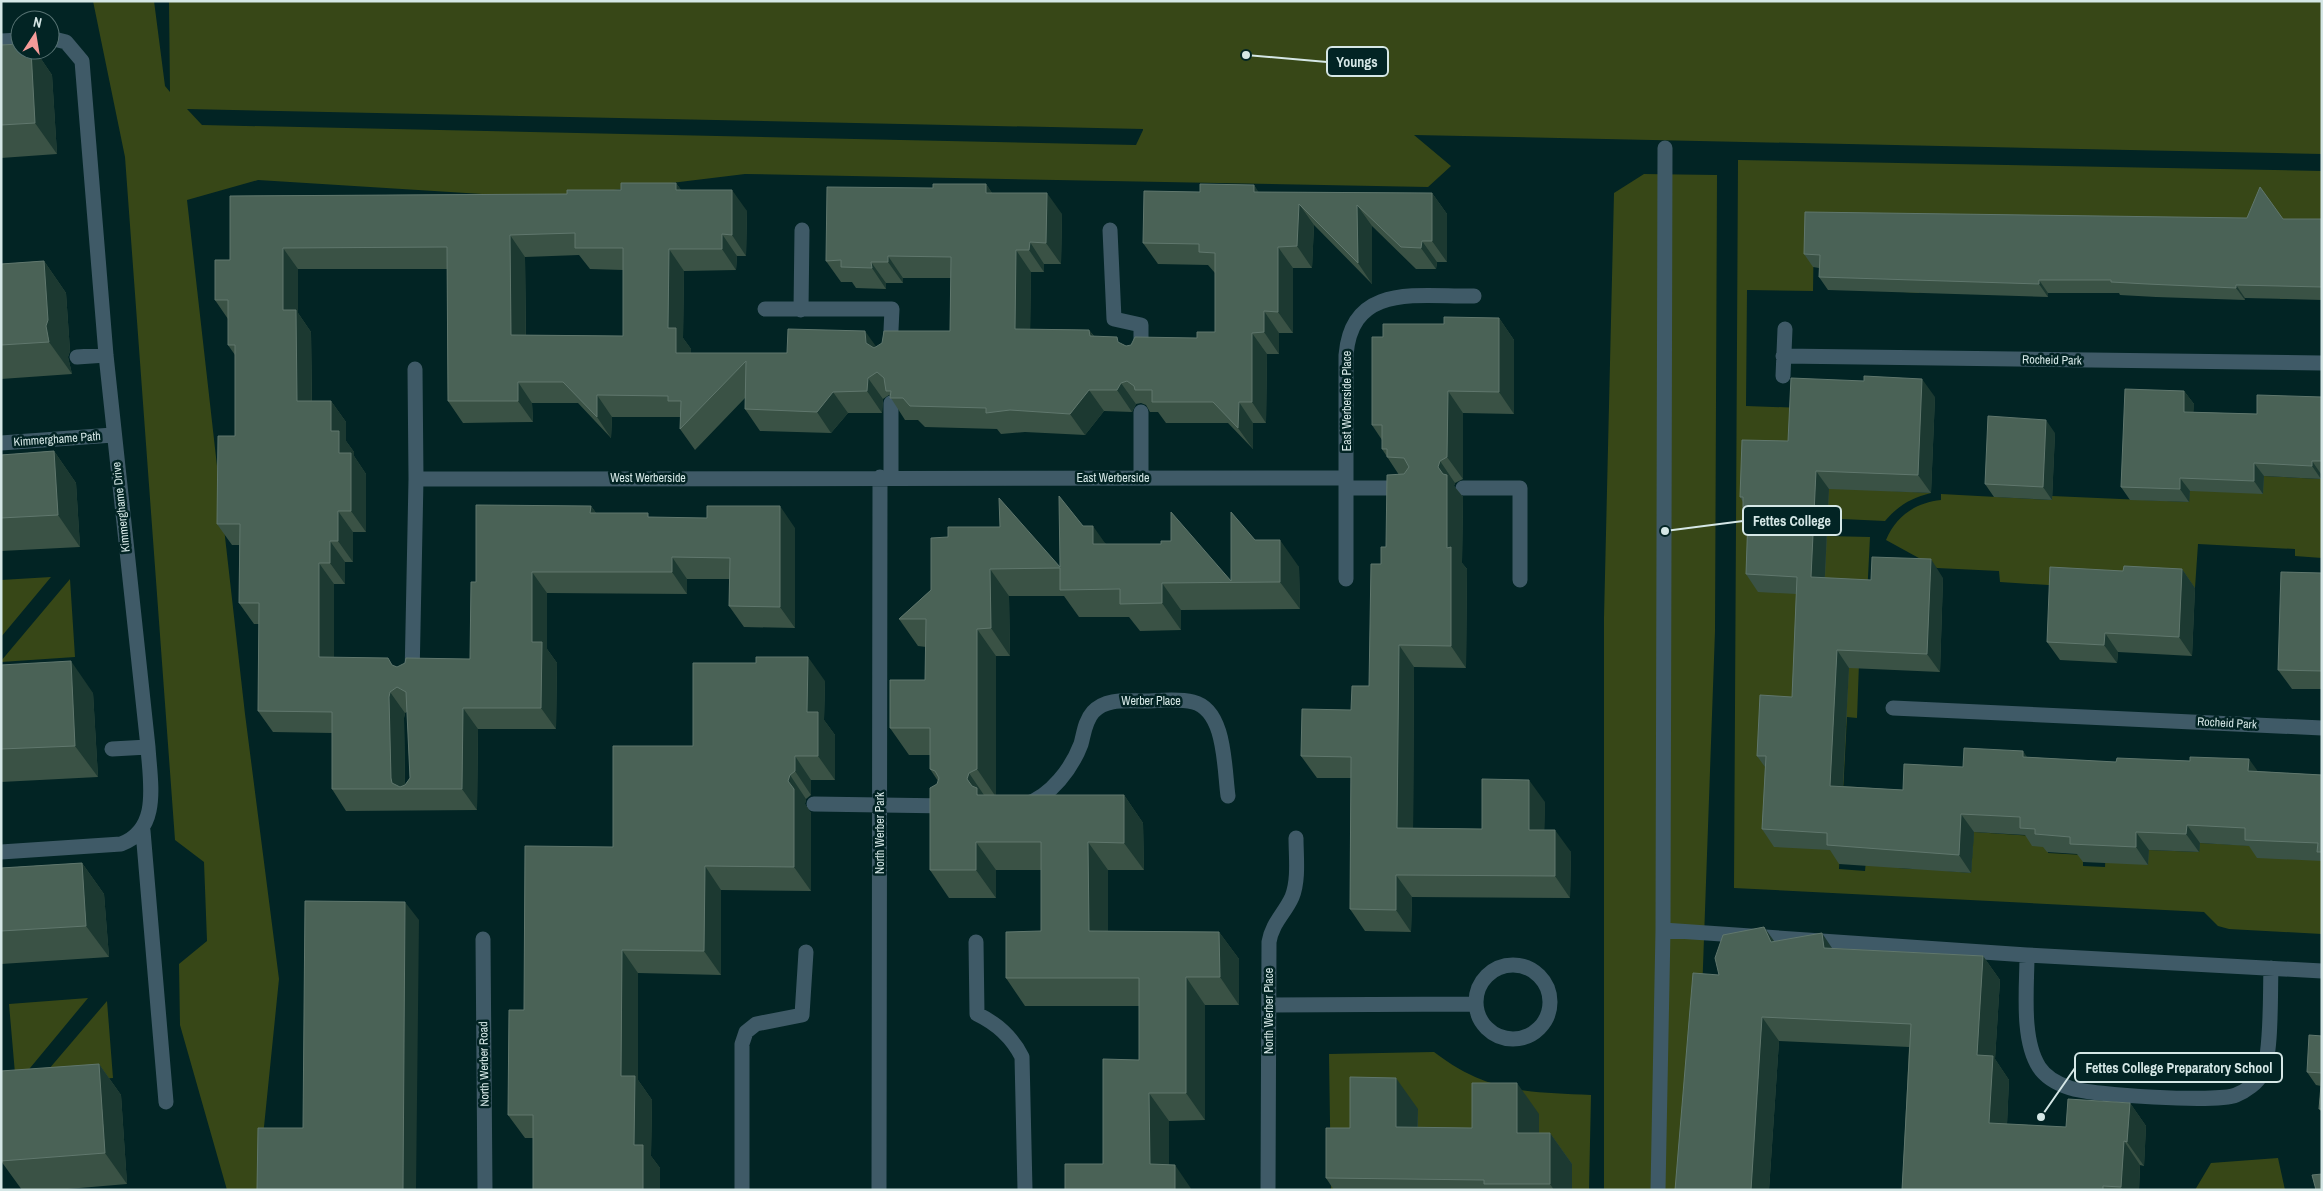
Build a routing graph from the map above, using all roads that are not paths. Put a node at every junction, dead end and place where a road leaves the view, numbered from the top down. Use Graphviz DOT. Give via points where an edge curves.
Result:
graph roads {
  1 [pos="60,40"];
  2 [pos="1665,148"];
  3 [pos="802,230"];
  4 [pos="1110,230"];
  5 [pos="1474,296"];
  6 [pos="765,309"];
  7 [pos="801,310"];
  8 [pos="1785,328"];
  9 [pos="106,355"];
  10 [pos="77,356"];
  11 [pos="1783,356"];
  12 [pos="1141,358"];
  13 [pos="890,360"];
  14 [pos="2322,363"];
  15 [pos="415,370"];
  16 [pos="1783,376"];
  17 [pos="891,403"];
  18 [pos="1141,412"];
  19 [pos="113,435"];
  20 [pos="1,443"];
  21 [pos="885,477"];
  22 [pos="1141,478"];
  23 [pos="416,479"];
  24 [pos="1346,483"];
  25 [pos="1415,488"];
  26 [pos="1463,488"];
  27 [pos="1346,579"];
  28 [pos="1520,580"];
  29 [pos="412,679"];
  30 [pos="1893,708"];
  31 [pos="2322,728"];
  32 [pos="148,747"];
  33 [pos="112,749"];
  34 [pos="1228,796"];
  35 [pos="814,804"];
  36 [pos="880,806"];
  37 [pos="949,806"];
  38 [pos="1011,806"];
  39 [pos="142,831"];
  40 [pos="1296,838"];
  41 [pos="1,852"];
  42 [pos="1663,930"];
  43 [pos="483,939"];
  44 [pos="976,942"];
  45 [pos="806,952"];
  46 [pos="2027,954"];
  47 [pos="2272,968"];
  48 [pos="2322,971"];
  49 [pos="1475,1004"];
  50 [pos="1269,1005"];
  51 [pos="166,1102"];
  52 [pos="485,1190"];
  53 [pos="742,1190"];
  54 [pos="879,1190"];
  55 [pos="1025,1190"];
  56 [pos="1268,1190"];
  57 [pos="1658,1190"];
  1 -- 9 [label="street, Kimmerghame Drive" via="66,42 82,61"];
  2 -- 42 [label="street"];
  3 -- 7 [label="street"];
  4 -- 12 [label="street" via="1114,319 1141,325"];
  5 -- 24 [label="street, East Werberside Place" via="1387,299 1371,305 1356,318 1346,356"];
  6 -- 7 [label="street"];
  7 -- 13 [label="street" via="892,309"];
  8 -- 11 [label="street"];
  9 -- 10 [label="street"];
  9 -- 19 [label="street, Kimmerghame Drive"];
  11 -- 14 [label="street, Rocheid Park"];
  11 -- 16 [label="street"];
  15 -- 23 [label="street"];
  17 -- 21 [label="street, North Werber Park"];
  18 -- 22 [label="street"];
  19 -- 20 [label="street, Kimmerghame Path"];
  19 -- 32 [label="street, Kimmerghame Drive"];
  21 -- 22 [label="street, East Werberside"];
  21 -- 23 [label="street, West Werberside"];
  21 -- 36 [label="street, North Werber Park"];
  22 -- 24 [label="street, East Werberside"];
  23 -- 29 [label="street"];
  24 -- 25 [label="street, East Werberside"];
  24 -- 27 [label="street, East Werberside Place"];
  26 -- 28 [label="street" via="1520,488"];
  30 -- 31 [label="street, Rocheid Park"];
  32 -- 33 [label="street"];
  32 -- 39 [label="street, Kimmerghame Drive" via="148,820"];
  34 -- 38 [label="street, Werber Place" via="1218,725 1206,708 1191,702 1118,701 1104,704 1090,716 1078,753 1052,788 1032,802"];
  35 -- 36 [label="street"];
  36 -- 37 [label="street"];
  36 -- 54 [label="street, North Werber Park"];
  39 -- 41 [label="street" via="121,844"];
  39 -- 51 [label="street"];
  40 -- 50 [label="street, North Werber Place" via="1295,889 1270,935"];
  42 -- 46 [label="street"];
  42 -- 57 [label="street"];
  43 -- 52 [label="street, North Werber Road"];
  44 -- 55 [label="street" via="978,1014 1002,1030 1022,1057"];
  45 -- 53 [label="street" via="802,1015 756,1024 746,1032 742,1044"];
  46 -- 47 [label="street"];
  46 -- 47 [label="street" via="2028,1029 2040,1067 2053,1081 2071,1089 2096,1093 2182,1098 2236,1096 2253,1085 2263,1073 2267,1057"];
  47 -- 48 [label="street"];
  49 -- 49 [label="street" via="1477,1016 1484,1027 1505,1039 1517,1040 1539,1029 1550,1007 1545,983 1526,967 1514,964 1490,972 1476,991"];
  49 -- 50 [label="street"];
  50 -- 56 [label="street, North Werber Place"];
}
